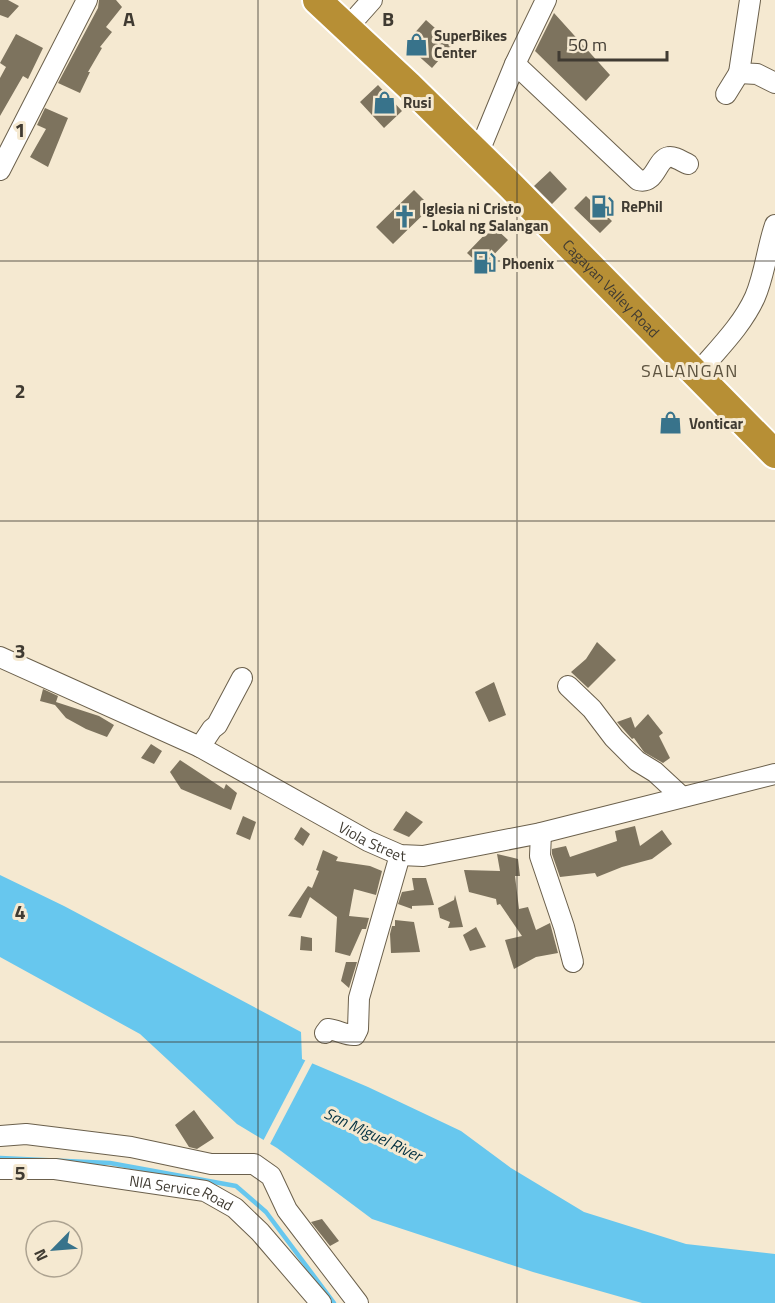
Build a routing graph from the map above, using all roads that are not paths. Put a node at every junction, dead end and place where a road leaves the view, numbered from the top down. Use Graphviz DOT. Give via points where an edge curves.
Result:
graph roads {
  1 [pos="87,0"];
  2 [pos="317,0"];
  3 [pos="372,0"];
  4 [pos="546,0"];
  5 [pos="750,0"];
  6 [pos="347,28"];
  7 [pos="515,64"];
  8 [pos="739,73"];
  9 [pos="775,83"];
  10 [pos="726,94"];
  11 [pos="478,154"];
  12 [pos="688,164"];
  13 [pos="0,171"];
  14 [pos="775,225"];
  15 [pos="696,375"];
  16 [pos="775,454"];
  17 [pos="0,657"];
  18 [pos="242,678"];
  19 [pos="568,686"];
  20 [pos="201,747"];
  21 [pos="775,774"];
  22 [pos="681,796"];
  23 [pos="541,833"];
  24 [pos="400,855"];
  25 [pos="573,962"];
  26 [pos="325,1033"];
  27 [pos="0,1136"];
  28 [pos="0,1169"];
  29 [pos="209,1178"];
  30 [pos="321,1303"];
  31 [pos="358,1303"];
  1 -- 13 [label="street"];
  2 -- 6 [label="highway, Cagayan Valley Road"];
  3 -- 6 [label="street"];
  4 -- 7 [label="street"];
  5 -- 8 [label="street"];
  6 -- 11 [label="highway, Cagayan Valley Road"];
  7 -- 11 [label="street"];
  7 -- 12 [label="street" via="638,180 650,178 665,158"];
  8 -- 9 [label="street" via="757,74"];
  8 -- 10 [label="street"];
  11 -- 15 [label="highway, Cagayan Valley Road"];
  14 -- 15 [label="street" via="755,297 736,328"];
  15 -- 16 [label="highway, Cagayan Valley Road"];
  17 -- 20 [label="street, Viola Street"];
  18 -- 20 [label="street" via="217,726"];
  19 -- 22 [label="street" via="614,738"];
  20 -- 24 [label="street, Viola Street"];
  21 -- 22 [label="street, Viola Street"];
  22 -- 23 [label="street, Viola Street"];
  23 -- 24 [label="street, Viola Street" via="423,856"];
  23 -- 25 [label="street" via="540,856"];
  24 -- 26 [label="street" via="359,998 358,1029 355,1035 328,1029"];
  27 -- 29 [label="street" via="26,1134 131,1147"];
  28 -- 29 [label="street, NIA Service Road"];
  29 -- 30 [label="street, NIA Service Road"];
  29 -- 31 [label="street" via="254,1164 271,1176 287,1210"];
}
